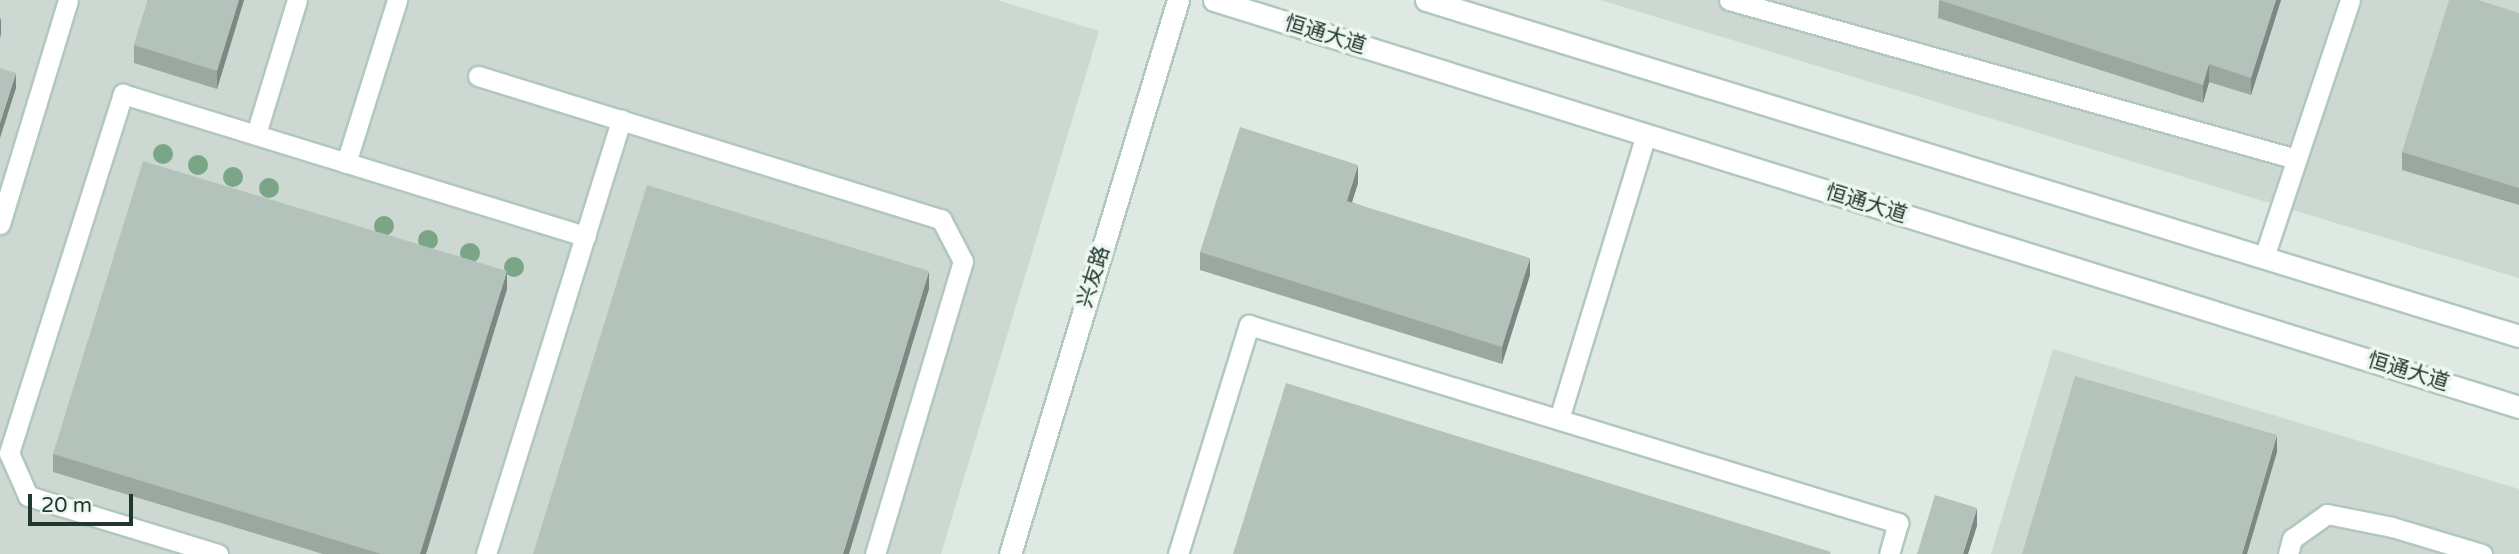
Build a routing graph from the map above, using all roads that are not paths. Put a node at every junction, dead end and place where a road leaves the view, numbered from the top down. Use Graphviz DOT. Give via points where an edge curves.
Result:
graph roads {
  1 [pos="68,0"];
  2 [pos="297,0"];
  3 [pos="397,0"];
  4 [pos="1178,0"];
  5 [pos="1214,0"];
  6 [pos="1729,0"];
  7 [pos="2350,0"];
  8 [pos="1430,1"];
  9 [pos="478,76"];
  10 [pos="621,120"];
  11 [pos="256,134"];
  12 [pos="1646,135"];
  13 [pos="2296,159"];
  14 [pos="346,163"];
  15 [pos="0,224"];
  16 [pos="586,236"];
  17 [pos="2264,257"];
  18 [pos="2519,336"];
  19 [pos="2519,407"];
  20 [pos="1559,419"];
  21 [pos="218,554"];
  22 [pos="486,554"];
  23 [pos="875,554"];
  24 [pos="1010,554"];
  25 [pos="1178,554"];
  26 [pos="1889,554"];
  27 [pos="2288,554"];
  28 [pos="2482,554"];
  1 -- 15 [label="lane"];
  2 -- 11 [label="lane"];
  3 -- 14 [label="lane"];
  4 -- 24 [label="main road, 兴友路"];
  5 -- 12 [label="main road, 恒通大道"];
  6 -- 13 [label="lane"];
  7 -- 13 [label="lane"];
  8 -- 17 [label="main road"];
  9 -- 10 [label="lane"];
  10 -- 16 [label="lane"];
  10 -- 23 [label="lane" via="941,219 963,261"];
  11 -- 14 [label="lane"];
  11 -- 21 [label="lane" via="123,94 9,453 28,496"];
  12 -- 19 [label="main road, 恒通大道"];
  12 -- 20 [label="lane"];
  13 -- 17 [label="lane"];
  14 -- 16 [label="lane"];
  16 -- 22 [label="lane"];
  17 -- 18 [label="main road"];
  20 -- 25 [label="lane" via="1248,325"];
  20 -- 26 [label="lane" via="1898,523"];
  27 -- 28 [label="lane" via="2292,540 2327,514 2392,527"];
}
